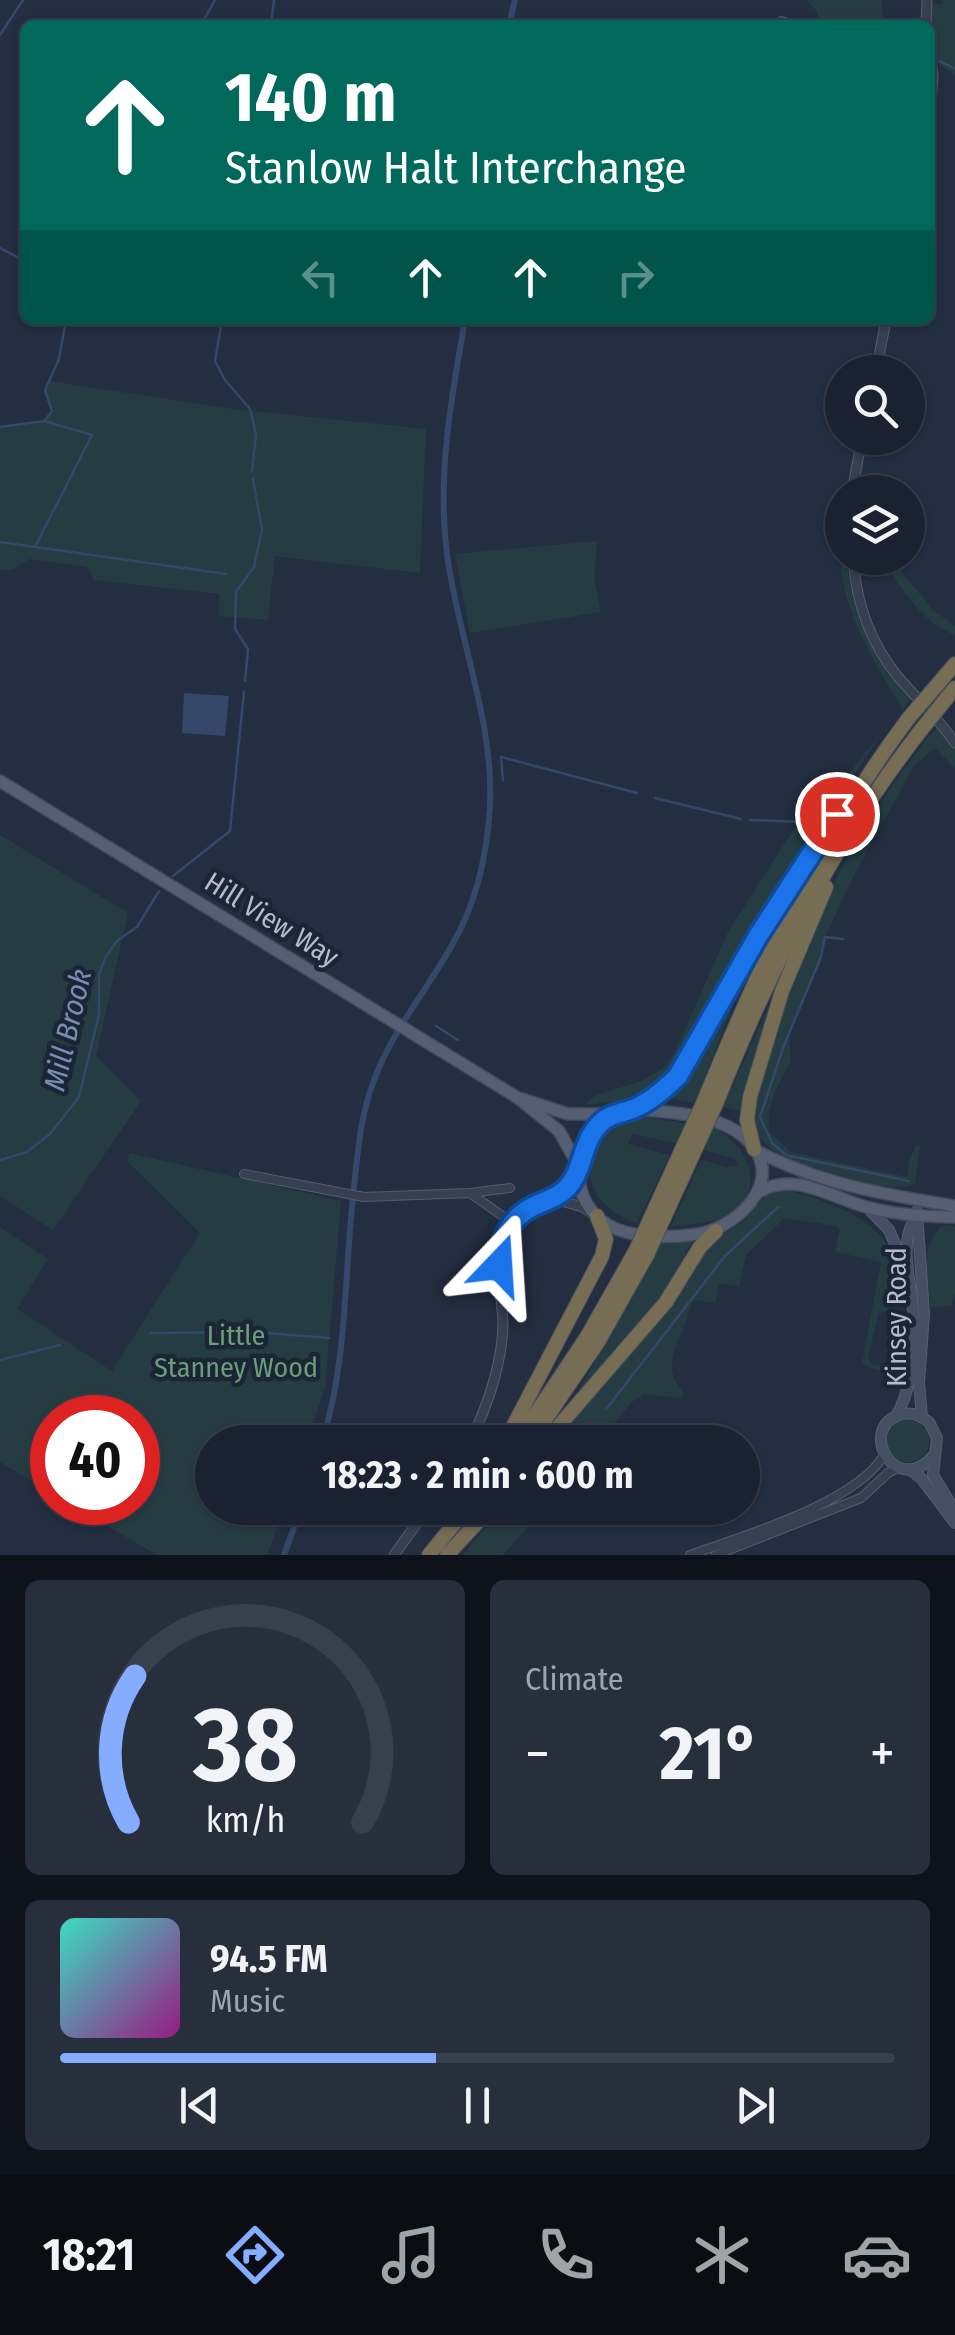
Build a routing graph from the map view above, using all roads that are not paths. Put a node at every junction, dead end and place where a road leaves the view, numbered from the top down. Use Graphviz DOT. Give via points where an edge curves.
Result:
graph roads {
  1 [pos="885,325"];
  2 [pos="879,355"];
  3 [pos="854,575"];
  4 [pos="955,664"];
  5 [pos="955,688"];
  6 [pos="955,742"];
  7 [pos="868,774"];
  8 [pos="0,781"];
  9 [pos="870,802"];
  10 [pos="518,1098"];
  11 [pos="710,1102"];
  12 [pos="633,1109"];
  13 [pos="614,1114"];
  14 [pos="754,1149"];
  15 [pos="578,1166"];
  16 [pos="244,1174"];
  17 [pos="510,1188"];
  18 [pos="759,1192"];
  19 [pos="470,1193"];
  20 [pos="554,1199"];
  21 [pos="918,1200"];
  22 [pos="955,1206"];
  23 [pos="868,1208"];
  24 [pos="596,1216"];
  25 [pos="955,1217"];
  26 [pos="916,1218"];
  27 [pos="512,1222"];
  28 [pos="716,1231"];
  29 [pos="642,1252"];
  30 [pos="906,1270"];
  31 [pos="896,1416"];
  32 [pos="922,1416"];
  33 [pos="478,1425"];
  34 [pos="514,1425"];
  35 [pos="529,1425"];
  36 [pos="542,1425"];
  37 [pos="561,1425"];
  38 [pos="884,1455"];
  39 [pos="933,1456"];
  40 [pos="904,1468"];
  41 [pos="955,1511"];
  42 [pos="955,1524"];
  43 [pos="416,1525"];
  44 [pos="453,1525"];
  45 [pos="468,1525"];
  46 [pos="474,1525"];
  47 [pos="394,1555"];
  48 [pos="430,1555"];
  49 [pos="445,1555"];
  50 [pos="690,1555"];
  51 [pos="716,1555"];
  1 -- 2 [label="street"];
  3 -- 6 [label="street" via="867,628 897,676"];
  4 -- 7 [label="highway, bridge"];
  5 -- 9 [label="highway, bridge"];
  7 -- 11 [label="highway" via="783,920 742,1007"];
  7 -- 12 [label="highway" via="810,852 678,1076"];
  8 -- 10 [label="main road, Hill View Way"];
  9 -- 11 [label="highway" via="794,926"];
  9 -- 14 [label="highway" via="782,991 750,1097"];
  10 -- 13 [label="main road, Hill View Way" via="568,1114"];
  10 -- 15 [label="main road, Hill View Way" via="559,1130"];
  11 -- 29 [label="highway, bridge"];
  12 -- 13 [label="main road"];
  12 -- 14 [label="main road" via="714,1122"];
  13 -- 15 [label="main road" via="595,1130"];
  14 -- 18 [label="main road"];
  14 -- 21 [label="main road" via="819,1178"];
  15 -- 20 [label="street"];
  15 -- 24 [label="main road"];
  16 -- 19 [label="street" via="364,1197"];
  17 -- 19 [label="street"];
  18 -- 23 [label="main road" via="796,1183"];
  18 -- 28 [label="main road"];
  19 -- 27 [label="street"];
  20 -- 24 [label="street"];
  20 -- 27 [label="street"];
  21 -- 22 [label="main road"];
  21 -- 26 [label="main road, Kinsey Road"];
  23 -- 26 [label="main road"];
  23 -- 30 [label="main road" via="889,1230"];
  24 -- 28 [label="main road" via="620,1231 650,1235"];
  24 -- 34 [label="highway" via="606,1239 602,1256"];
  25 -- 26 [label="main road"];
  26 -- 30 [label="main road, Kinsey Road"];
  26 -- 32 [label="main road, Kinsey Road" via="924,1314"];
  27 -- 33 [label="street" via="500,1246 501,1346"];
  28 -- 37 [label="highway" via="666,1302"];
  29 -- 35 [label="highway"];
  29 -- 36 [label="highway" via="598,1342"];
  30 -- 31 [label="main road, Kinsey Road" via="913,1340 905,1400"];
  31 -- 32 [label="main road"];
  31 -- 38 [label="main road" via="883,1430"];
  32 -- 39 [label="main road" via="937,1438"];
  38 -- 40 [label="main road"];
  38 -- 50 [label="street" via="840,1494"];
  39 -- 40 [label="main road"];
  39 -- 41 [label="main road" via="937,1486"];
  40 -- 42 [label="main road" via="921,1478"];
  40 -- 51 [label="street" via="888,1472 861,1498"];
  43 -- 47 [label="street"];
  44 -- 48 [label="highway"];
  45 -- 49 [label="highway"];
  46 -- 49 [label="highway"];
}
